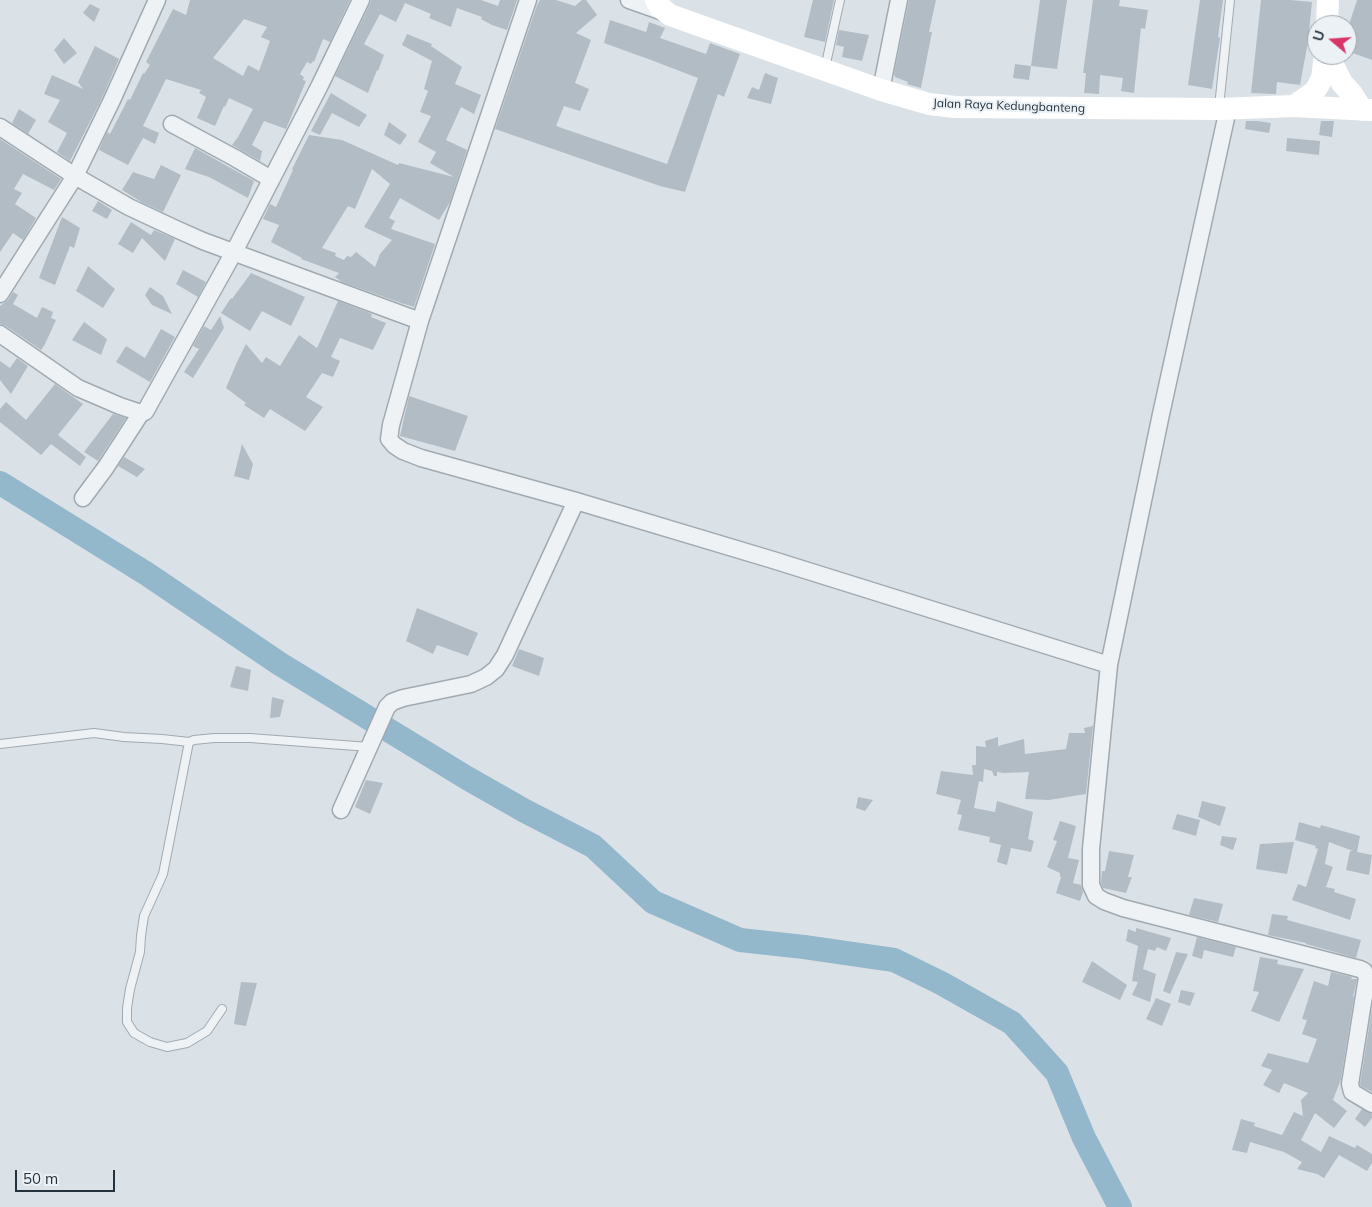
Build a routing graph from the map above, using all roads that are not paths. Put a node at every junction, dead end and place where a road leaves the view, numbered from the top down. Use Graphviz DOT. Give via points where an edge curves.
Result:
graph roads {
  1 [pos="157,0"];
  2 [pos="361,0"];
  3 [pos="528,0"];
  4 [pos="629,0"];
  5 [pos="840,0"];
  6 [pos="899,0"];
  7 [pos="1230,0"];
  8 [pos="1328,0"];
  9 [pos="661,6"];
  10 [pos="1327,15"];
  11 [pos="1325,65"];
  12 [pos="1332,65"];
  13 [pos="825,70"];
  14 [pos="881,90"];
  15 [pos="1294,106"];
  16 [pos="1223,109"];
  17 [pos="1367,110"];
  18 [pos="172,124"];
  19 [pos="0,126"];
  20 [pos="75,176"];
  21 [pos="271,179"];
  22 [pos="234,252"];
  23 [pos="0,294"];
  24 [pos="420,321"];
  25 [pos="0,334"];
  26 [pos="141,413"];
  27 [pos="83,498"];
  28 [pos="576,502"];
  29 [pos="1109,665"];
  30 [pos="189,742"];
  31 [pos="371,742"];
  32 [pos="0,744"];
  33 [pos="341,810"];
  34 [pos="222,1009"];
  35 [pos="1372,1104"];
  1 -- 20 [label="street"];
  2 -- 21 [label="street"];
  3 -- 24 [label="street"];
  4 -- 9 [label="street"];
  5 -- 13 [label="lane"];
  6 -- 14 [label="street"];
  7 -- 16 [label="lane"];
  8 -- 10 [label="street"];
  9 -- 13 [label="street, Jalan Raya Kedungbanteng"];
  11 -- 15 [label="street" via="1314,92"];
  12 -- 17 [label="street" via="1342,83"];
  13 -- 14 [label="street, Jalan Raya Kedungbanteng"];
  14 -- 16 [label="street, Jalan Raya Kedungbanteng" via="929,104 955,107"];
  15 -- 16 [label="street, Jalan Raya Kedungbanteng"];
  15 -- 17 [label="street, Jalan Raya Kedungbanteng"];
  16 -- 29 [label="street"];
  18 -- 21 [label="street"];
  19 -- 20 [label="street"];
  20 -- 22 [label="street" via="145,215"];
  20 -- 23 [label="street"];
  21 -- 22 [label="street"];
  22 -- 24 [label="street"];
  22 -- 26 [label="street" via="148,409"];
  24 -- 28 [label="street" via="391,425 389,439 394,445 421,458"];
  25 -- 26 [label="street" via="78,388"];
  26 -- 27 [label="street"];
  28 -- 29 [label="street"];
  28 -- 31 [label="street" via="496,668 471,684 392,702"];
  29 -- 35 [label="street" via="1091,849 1091,885 1096,896 1123,908 1364,971 1367,976 1350,1084 1352,1092"];
  30 -- 31 [label="lane" via="214,738"];
  30 -- 32 [label="lane" via="94,733"];
  30 -- 34 [label="lane" via="163,874 144,916 127,1022 134,1033 167,1047 187,1043 207,1032"];
  31 -- 33 [label="street"];
}
